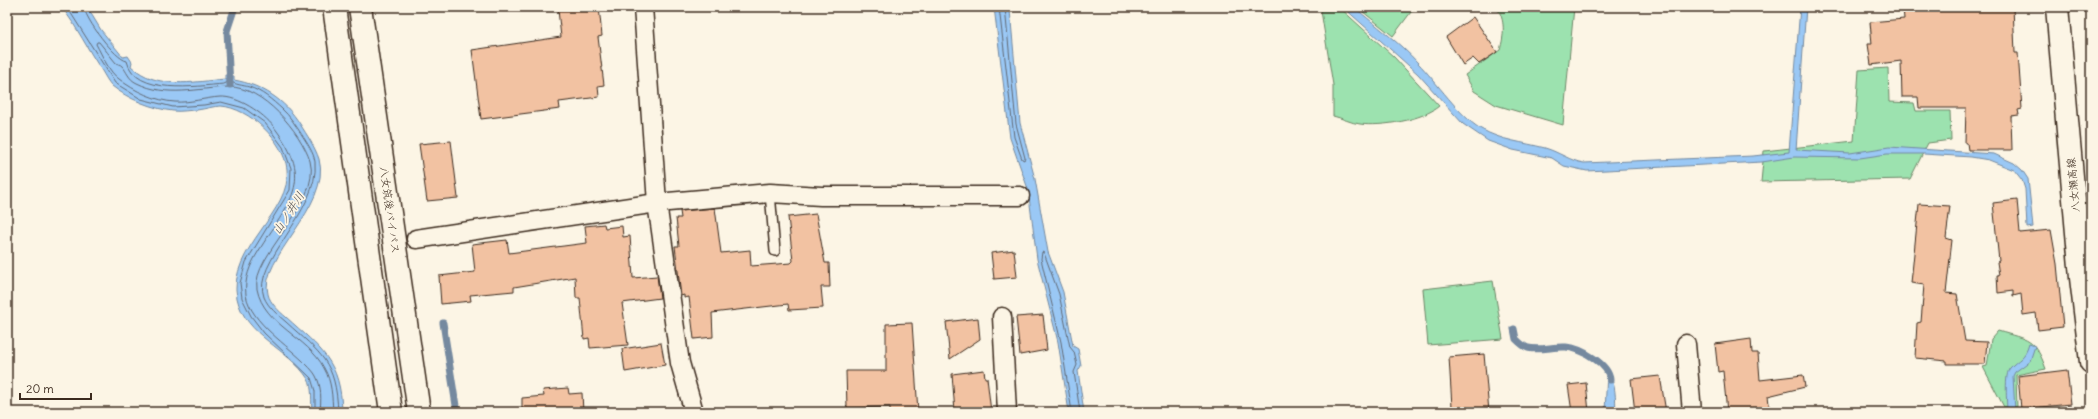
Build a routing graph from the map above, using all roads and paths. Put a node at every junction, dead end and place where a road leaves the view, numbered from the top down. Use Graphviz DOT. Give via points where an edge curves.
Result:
graph roads {
  1 [pos="334,7"];
  2 [pos="360,7"];
  3 [pos="643,7"];
  4 [pos="2057,7"];
  5 [pos="770,193"];
  6 [pos="1020,196"];
  7 [pos="657,203"];
  8 [pos="416,239"];
  9 [pos="775,251"];
  10 [pos="1002,317"];
  11 [pos="1686,344"];
  12 [pos="2091,362"];
  13 [pos="391,412"];
  14 [pos="419,412"];
  15 [pos="694,412"];
  16 [pos="1007,412"];
  17 [pos="1692,412"];
  1 -- 13 [label="main road"];
  2 -- 14 [label="main road, 八女筑後バイパス"];
  3 -- 7 [label="street"];
  4 -- 12 [label="main road, 八女瀬高線"];
  5 -- 6 [label="street" via="821,196"];
  5 -- 7 [label="street"];
  5 -- 9 [label="lane"];
  7 -- 8 [label="street"];
  7 -- 15 [label="street" via="680,363"];
  10 -- 16 [label="street"];
  11 -- 17 [label="street"];
}
